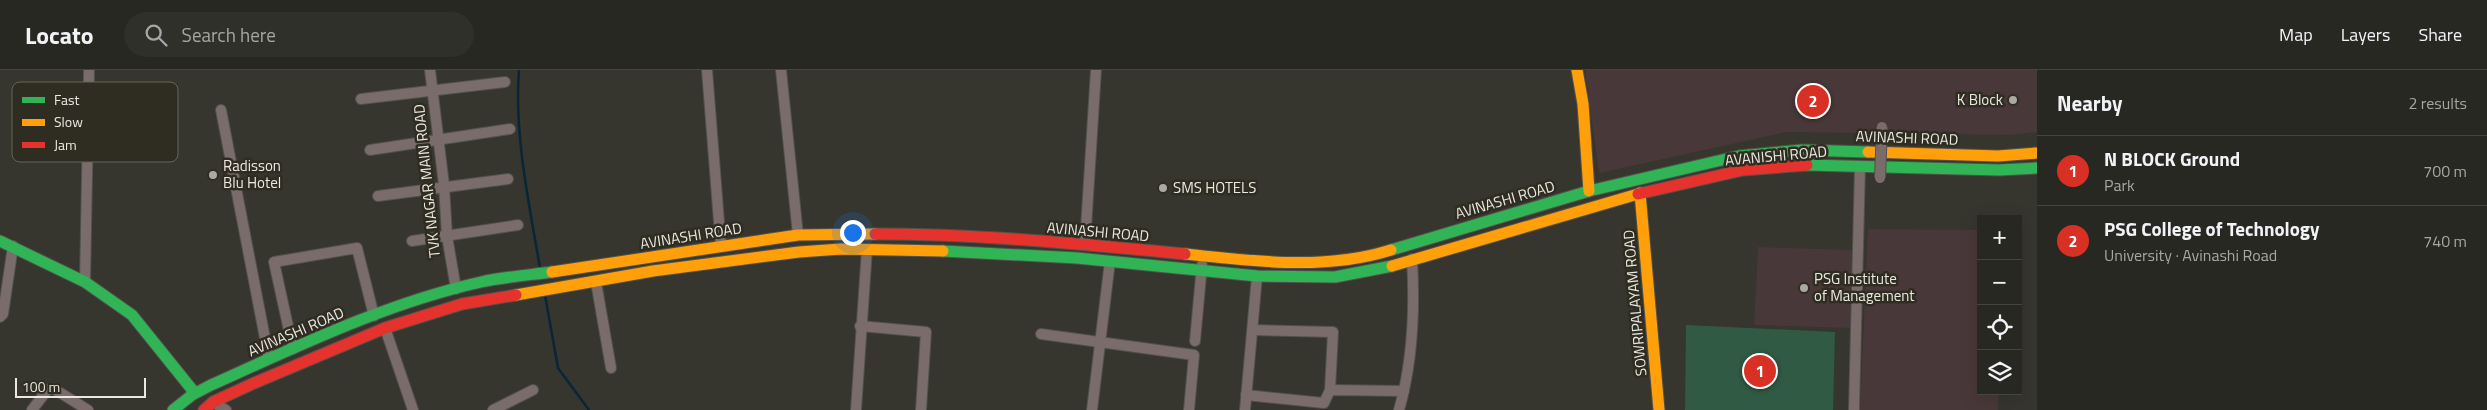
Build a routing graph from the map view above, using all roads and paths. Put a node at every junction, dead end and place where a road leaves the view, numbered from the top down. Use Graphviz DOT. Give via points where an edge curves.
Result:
graph roads {
  1 [pos="430,70"];
  2 [pos="707,70"];
  3 [pos="781,70"];
  4 [pos="1096,70"];
  5 [pos="1576,70"];
  6 [pos="505,82"];
  7 [pos="432,92"];
  8 [pos="361,99"];
  9 [pos="221,110"];
  10 [pos="1882,127"];
  11 [pos="510,128"];
  12 [pos="438,140"];
  13 [pos="370,150"];
  14 [pos="2037,153"];
  15 [pos="87,162"];
  16 [pos="1860,166"];
  17 [pos="2037,168"];
  18 [pos="1880,178"];
  19 [pos="508,179"];
  20 [pos="444,185"];
  21 [pos="1588,191"];
  22 [pos="1640,193"];
  23 [pos="378,196"];
  24 [pos="518,225"];
  25 [pos="798,235"];
  26 [pos="447,236"];
  27 [pos="412,240"];
  28 [pos="0,241"];
  29 [pos="1085,244"];
  30 [pos="13,246"];
  31 [pos="721,247"];
  32 [pos="1402,247"];
  33 [pos="867,249"];
  34 [pos="1201,256"];
  35 [pos="1236,260"];
  36 [pos="1410,260"];
  37 [pos="1110,262"];
  38 [pos="1202,271"];
  39 [pos="1235,274"];
  40 [pos="1257,276"];
  41 [pos="85,282"];
  42 [pos="596,282"];
  43 [pos="456,289"];
  44 [pos="374,316"];
  45 [pos="0,317"];
  46 [pos="860,326"];
  47 [pos="385,328"];
  48 [pos="1253,330"];
  49 [pos="1041,334"];
  50 [pos="1195,341"];
  51 [pos="1100,342"];
  52 [pos="293,349"];
  53 [pos="269,360"];
  54 [pos="611,368"];
  55 [pos="533,390"];
  56 [pos="1330,390"];
  57 [pos="1404,391"];
  58 [pos="194,392"];
  59 [pos="1246,395"];
  60 [pos="209,406"];
  61 [pos="32,410"];
  62 [pos="88,410"];
  63 [pos="173,410"];
  64 [pos="226,410"];
  65 [pos="414,410"];
  66 [pos="493,410"];
  67 [pos="856,410"];
  68 [pos="921,410"];
  69 [pos="1092,410"];
  70 [pos="1188,410"];
  71 [pos="1245,410"];
  72 [pos="1399,410"];
  73 [pos="1659,410"];
  74 [pos="1854,410"];
  1 -- 7 [label="street, TVK NAGAR MAIN ROAD"];
  2 -- 31 [label="street"];
  3 -- 25 [label="street"];
  4 -- 29 [label="street"];
  5 -- 21 [label="main road" via="1583,104"];
  6 -- 7 [label="street"];
  7 -- 8 [label="street"];
  7 -- 12 [label="street, TVK NAGAR MAIN ROAD"];
  9 -- 53 [label="street"];
  10 -- 18 [label="street, bridge"];
  11 -- 12 [label="street"];
  12 -- 13 [label="street"];
  12 -- 20 [label="street, TVK NAGAR MAIN ROAD"];
  14 -- 21 [label="main road, AVINASHI ROAD" via="1998,156 1865,151 1784,152 1739,156"];
  15 -- 41 [label="street"];
  16 -- 17 [label="main road, AVANISHI ROAD"];
  16 -- 22 [label="main road, AVANISHI ROAD" via="1804,165 1743,170"];
  16 -- 74 [label="street"];
  19 -- 20 [label="street"];
  20 -- 23 [label="street"];
  20 -- 26 [label="street, TVK NAGAR MAIN ROAD"];
  21 -- 32 [label="main road, AVINASHI ROAD"];
  22 -- 36 [label="main road, AVINASHI ROAD"];
  22 -- 73 [label="main road, SOWRIPALAYAM ROAD"];
  24 -- 26 [label="street"];
  25 -- 29 [label="main road, AVINASHI ROAD" via="922,234"];
  25 -- 31 [label="main road, AVINASHI ROAD"];
  26 -- 27 [label="street"];
  26 -- 43 [label="street, TVK NAGAR MAIN ROAD"];
  28 -- 30 [label="main road"];
  29 -- 34 [label="main road, AVINASHI ROAD"];
  30 -- 41 [label="main road"];
  30 -- 45 [label="street"];
  31 -- 43 [label="main road, AVINASHI ROAD" via="482,282"];
  32 -- 35 [label="main road, AVINASHI ROAD" via="1332,263"];
  32 -- 36 [label="street"];
  33 -- 37 [label="main road, AVINASHI ROAD" via="974,251"];
  33 -- 42 [label="main road, AVINASHI ROAD" via="798,252 653,271"];
  33 -- 46 [label="street"];
  34 -- 35 [label="main road, AVINASHI ROAD"];
  34 -- 38 [label="street"];
  35 -- 39 [label="main road"];
  36 -- 40 [label="main road, AVINASHI ROAD" via="1334,277"];
  36 -- 57 [label="street" via="1415,309"];
  37 -- 38 [label="main road, AVINASHI ROAD"];
  37 -- 51 [label="street"];
  38 -- 39 [label="main road, AVINASHI ROAD"];
  38 -- 50 [label="street"];
  39 -- 40 [label="main road, AVINASHI ROAD"];
  40 -- 48 [label="street"];
  41 -- 58 [label="main road" via="132,315"];
  42 -- 47 [label="main road, AVINASHI ROAD" via="462,304"];
  42 -- 54 [label="street"];
  43 -- 44 [label="main road, AVINASHI ROAD"];
  44 -- 52 [label="main road, AVINASHI ROAD"];
  44 -- 52 [label="street" via="357,248 274,262"];
  46 -- 67 [label="street"];
  46 -- 68 [label="street" via="926,332"];
  47 -- 60 [label="main road, AVINASHI ROAD"];
  47 -- 65 [label="street"];
  48 -- 56 [label="street" via="1333,332"];
  48 -- 59 [label="street"];
  49 -- 51 [label="street"];
  51 -- 69 [label="street"];
  51 -- 70 [label="street" via="1194,355"];
  52 -- 53 [label="main road, AVINASHI ROAD"];
  53 -- 58 [label="main road, AVINASHI ROAD"];
  55 -- 66 [label="street"];
  56 -- 57 [label="street"];
  56 -- 59 [label="street" via="1324,403"];
  57 -- 72 [label="street"];
  58 -- 63 [label="main road, AVINASHI ROAD"];
  59 -- 71 [label="street"];
  60 -- 64 [label="street"];
  61 -- 62 [label="street" via="48,389 54,389"];
}
